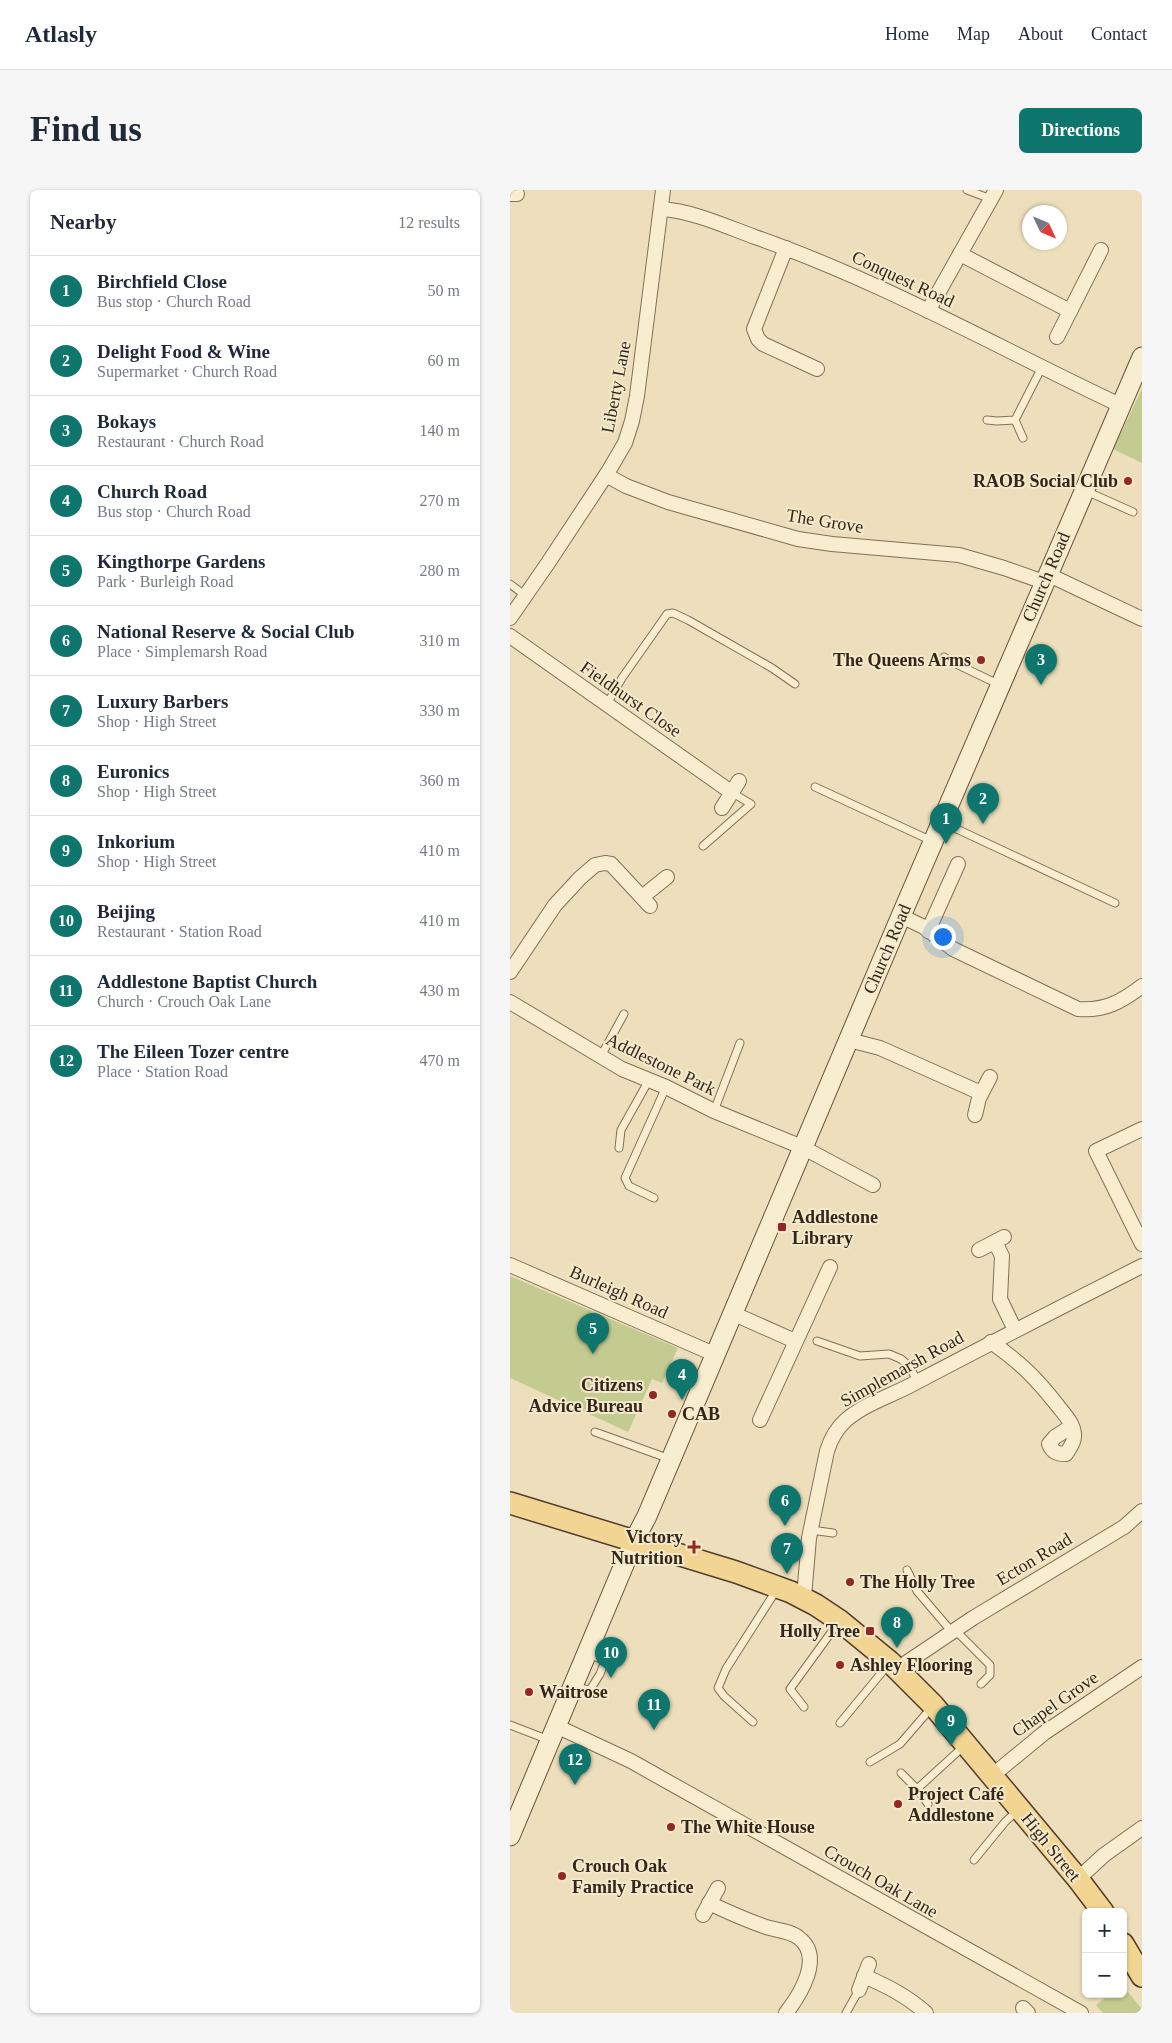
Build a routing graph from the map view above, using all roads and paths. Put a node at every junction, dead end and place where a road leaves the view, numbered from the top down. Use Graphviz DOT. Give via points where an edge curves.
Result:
graph roads {
  1 [pos="663,190"];
  2 [pos="967,190"];
  3 [pos="993,195"];
  4 [pos="661,209"];
  5 [pos="786,248"];
  6 [pos="1101,250"];
  7 [pos="960,254"];
  8 [pos="928,311"];
  9 [pos="1070,311"];
  10 [pos="1057,337"];
  11 [pos="1142,357"];
  12 [pos="1042,367"];
  13 [pos="817,369"];
  14 [pos="1120,405"];
  15 [pos="987,420"];
  16 [pos="1014,420"];
  17 [pos="1023,438"];
  18 [pos="606,475"];
  19 [pos="1084,490"];
  20 [pos="1133,512"];
  21 [pos="1045,578"];
  22 [pos="510,584"];
  23 [pos="526,596"];
  24 [pos="510,618"];
  25 [pos="1142,619"];
  26 [pos="510,636"];
  27 [pos="944,657"];
  28 [pos="795,684"];
  29 [pos="1000,685"];
  30 [pos="607,704"];
  31 [pos="735,786"];
  32 [pos="815,787"];
  33 [pos="722,808"];
  34 [pos="941,821"];
  35 [pos="933,841"];
  36 [pos="703,846"];
  37 [pos="958,864"];
  38 [pos="668,876"];
  39 [pos="1115,903"];
  40 [pos="901,916"];
  41 [pos="928,931"];
  42 [pos="510,972"];
  43 [pos="1142,986"];
  44 [pos="510,1002"];
  45 [pos="624,1014"];
  46 [pos="849,1040"];
  47 [pos="740,1043"];
  48 [pos="601,1056"];
  49 [pos="990,1077"];
  50 [pos="649,1080"];
  51 [pos="666,1087"];
  52 [pos="981,1093"];
  53 [pos="714,1111"];
  54 [pos="975,1115"];
  55 [pos="1142,1129"];
  56 [pos="802,1147"];
  57 [pos="619,1148"];
  58 [pos="873,1184"];
  59 [pos="654,1198"];
  60 [pos="1142,1244"];
  61 [pos="979,1250"];
  62 [pos="510,1265"];
  63 [pos="1142,1266"];
  64 [pos="830,1267"];
  65 [pos="732,1313"];
  66 [pos="1015,1330"];
  67 [pos="796,1341"];
  68 [pos="817,1341"];
  69 [pos="991,1342"];
  70 [pos="714,1354"];
  71 [pos="918,1382"];
  72 [pos="760,1420"];
  73 [pos="1072,1426"];
  74 [pos="595,1432"];
  75 [pos="670,1459"];
  76 [pos="510,1503"];
  77 [pos="1141,1512"];
  78 [pos="811,1530"];
  79 [pos="833,1533"];
  80 [pos="634,1541"];
  81 [pos="907,1570"];
  82 [pos="778,1587"];
  83 [pos="804,1597"];
  84 [pos="840,1621"];
  85 [pos="954,1631"];
  86 [pos="590,1646"];
  87 [pos="618,1650"];
  88 [pos="894,1666"];
  89 [pos="1142,1667"];
  90 [pos="981,1684"];
  91 [pos="934,1705"];
  92 [pos="804,1706"];
  93 [pos="753,1722"];
  94 [pos="840,1723"];
  95 [pos="510,1725"];
  96 [pos="554,1733"];
  97 [pos="966,1744"];
  98 [pos="870,1762"];
  99 [pos="901,1773"];
  100 [pos="993,1775"];
  101 [pos="917,1789"];
  102 [pos="928,1804"];
  103 [pos="1020,1808"];
  104 [pos="1142,1828"];
  105 [pos="510,1836"];
  106 [pos="974,1860"];
  107 [pos="1078,1879"];
  108 [pos="718,1888"];
  109 [pos="1099,1908"];
  110 [pos="1127,1951"];
  111 [pos="1142,1976"];
  112 [pos="859,1990"];
  113 [pos="786,2013"];
  114 [pos="846,2013"];
  115 [pos="926,2013"];
  116 [pos="1081,2013"];
  1 -- 4 [label="street, Liberty Lane"];
  2 -- 3 [label="lane"];
  3 -- 7 [label="street"];
  4 -- 5 [label="street, Conquest Road" via="694,215"];
  4 -- 18 [label="street, Liberty Lane" via="632,421 625,443"];
  5 -- 8 [label="street, Conquest Road"];
  5 -- 13 [label="street" via="754,329 763,344"];
  6 -- 9 [label="street"];
  7 -- 8 [label="street"];
  7 -- 9 [label="street"];
  8 -- 12 [label="street, Conquest Road"];
  9 -- 10 [label="street"];
  11 -- 14 [label="main road, Church Road"];
  12 -- 14 [label="street, Conquest Road"];
  12 -- 16 [label="lane"];
  14 -- 19 [label="main road, Church Road"];
  15 -- 16 [label="lane"];
  16 -- 17 [label="lane"];
  18 -- 21 [label="street, The Grove" via="668,502 798,539 959,555"];
  18 -- 23 [label="street, Liberty Lane"];
  19 -- 20 [label="lane"];
  19 -- 21 [label="main road, Church Road"];
  21 -- 25 [label="street, The Grove"];
  21 -- 29 [label="main road, Church Road"];
  22 -- 23 [label="lane"];
  23 -- 24 [label="street, Liberty Lane"];
  26 -- 30 [label="street, Fieldhurst Close"];
  27 -- 29 [label="lane"];
  28 -- 30 [label="lane" via="673,613 667,614"];
  29 -- 34 [label="main road, Church Road"];
  30 -- 31 [label="street, Fieldhurst Close"];
  31 -- 33 [label="street"];
  31 -- 36 [label="lane" via="751,804"];
  32 -- 35 [label="lane"];
  34 -- 35 [label="main road, Church Road"];
  34 -- 39 [label="lane"];
  35 -- 40 [label="main road, Church Road"];
  37 -- 41 [label="street"];
  38 -- 42 [label="street" via="646,902 611,864 595,865 555,905"];
  40 -- 41 [label="street"];
  40 -- 46 [label="main road, Church Road"];
  41 -- 43 [label="street" via="953,949 1078,1009 1094,1010 1113,1005"];
  44 -- 48 [label="street, Addlestone Park"];
  45 -- 48 [label="lane"];
  46 -- 52 [label="street" via="880,1048"];
  46 -- 56 [label="main road, Church Road"];
  47 -- 53 [label="lane"];
  48 -- 50 [label="street, Addlestone Park"];
  49 -- 52 [label="street"];
  50 -- 51 [label="street, Addlestone Park"];
  50 -- 57 [label="lane" via="621,1130"];
  51 -- 53 [label="street, Addlestone Park"];
  51 -- 59 [label="lane" via="625,1178 630,1186"];
  52 -- 54 [label="street"];
  53 -- 56 [label="street, Addlestone Park"];
  55 -- 60 [label="street" via="1096,1151"];
  56 -- 58 [label="street, Addlestone Park"];
  56 -- 65 [label="main road, Church Road"];
  61 -- 66 [label="street" via="1000,1239 1000,1299"];
  62 -- 70 [label="street, Burleigh Road"];
  63 -- 66 [label="street, Simplemarsh Road"];
  64 -- 67 [label="street"];
  65 -- 67 [label="street"];
  65 -- 70 [label="main road, Church Road"];
  66 -- 69 [label="street, Simplemarsh Road"];
  67 -- 72 [label="street"];
  68 -- 71 [label="lane" via="860,1356 889,1354 909,1366"];
  69 -- 71 [label="street, Simplemarsh Road"];
  69 -- 73 [label="street" via="1036,1378"];
  70 -- 75 [label="main road, Church Road"];
  71 -- 78 [label="street, Simplemarsh Road" via="866,1405 837,1428 827,1451"];
  74 -- 75 [label="lane"];
  75 -- 80 [label="main road, Church Road"];
  76 -- 80 [label="main road, High Street"];
  77 -- 85 [label="street, Ecton Road" via="1124,1527"];
  78 -- 79 [label="lane"];
  78 -- 83 [label="street, Simplemarsh Road"];
  80 -- 82 [label="main road, High Street"];
  80 -- 86 [label="main road, Church Road"];
  81 -- 85 [label="lane" via="917,1591"];
  82 -- 83 [label="main road, High Street"];
  82 -- 93 [label="lane" via="726,1669 718,1688"];
  83 -- 84 [label="main road, High Street"];
  84 -- 88 [label="main road, High Street"];
  84 -- 92 [label="lane" via="790,1689"];
  85 -- 88 [label="street, Ecton Road" via="906,1664"];
  85 -- 90 [label="lane" via="990,1665 990,1675"];
  86 -- 87 [label="lane"];
  86 -- 96 [label="main road, Church Road"];
  88 -- 91 [label="main road, High Street"];
  88 -- 94 [label="lane"];
  89 -- 100 [label="street, Chapel Grove" via="1044,1733"];
  91 -- 97 [label="main road, High Street"];
  91 -- 98 [label="lane" via="900,1744"];
  95 -- 96 [label="lane"];
  96 -- 105 [label="main road, Church Road"];
  96 -- 116 [label="street, Crouch Oak Lane" via="631,1761"];
  97 -- 100 [label="main road, High Street"];
  97 -- 101 [label="lane"];
  99 -- 101 [label="lane"];
  100 -- 103 [label="main road, High Street"];
  101 -- 102 [label="lane"];
  103 -- 106 [label="lane"];
  103 -- 107 [label="main road, High Street"];
  104 -- 107 [label="street" via="1104,1855"];
  107 -- 109 [label="main road, High Street"];
  108 -- 113 [label="street" via="706,1909 799,1938 807,1948 806,1982"];
  110 -- 111 [label="main road"];
  112 -- 114 [label="lane"];
  112 -- 115 [label="street" via="866,1970"];
}
